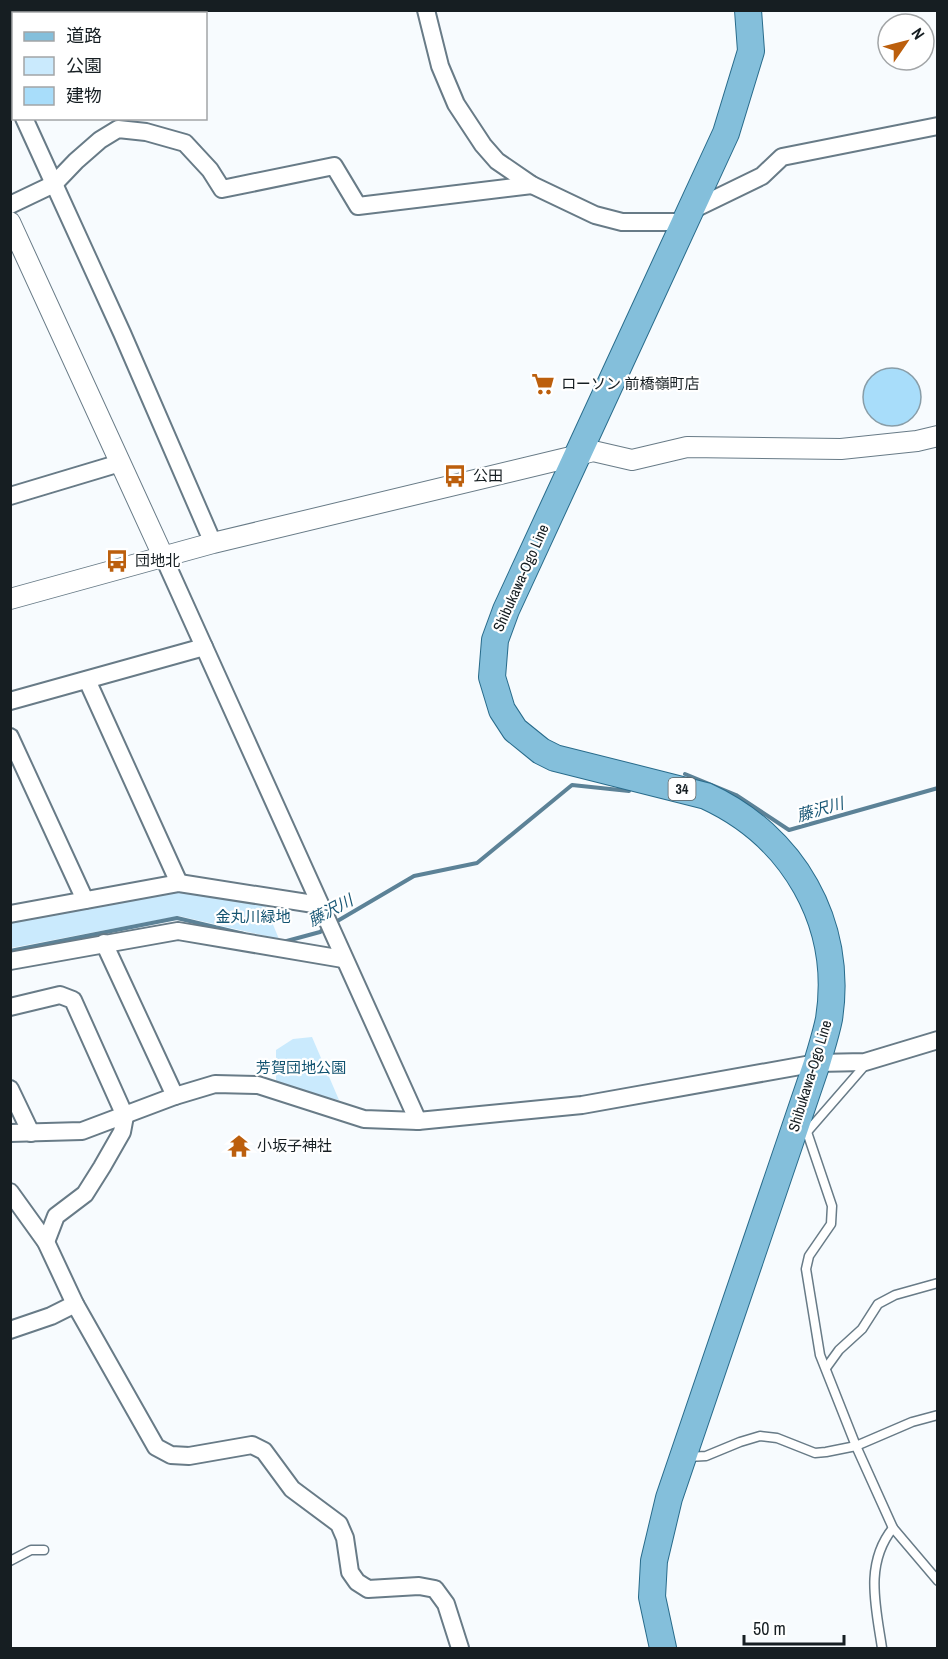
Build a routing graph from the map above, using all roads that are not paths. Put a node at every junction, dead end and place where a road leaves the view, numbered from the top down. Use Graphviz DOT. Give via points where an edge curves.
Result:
graph roads {
  1 [pos="426,10"];
  2 [pos="748,10"];
  3 [pos="25,120"];
  4 [pos="938,126"];
  5 [pos="54,184"];
  6 [pos="532,185"];
  7 [pos="10,205"];
  8 [pos="686,217"];
  9 [pos="10,222"];
  10 [pos="17,254"];
  11 [pos="938,436"];
  12 [pos="575,456"];
  13 [pos="120,463"];
  14 [pos="10,496"];
  15 [pos="213,543"];
  16 [pos="163,556"];
  17 [pos="10,599"];
  18 [pos="204,647"];
  19 [pos="87,680"];
  20 [pos="10,700"];
  21 [pos="10,738"];
  22 [pos="179,883"];
  23 [pos="85,900"];
  24 [pos="320,905"];
  25 [pos="10,914"];
  26 [pos="104,943"];
  27 [pos="343,959"];
  28 [pos="10,961"];
  29 [pos="10,1007"];
  30 [pos="938,1040"];
  31 [pos="869,1061"];
  32 [pos="817,1063"];
  33 [pos="10,1089"];
  34 [pos="175,1096"];
  35 [pos="125,1116"];
  36 [pos="418,1121"];
  37 [pos="800,1131"];
  38 [pos="10,1133"];
  39 [pos="31,1133"];
  40 [pos="10,1192"];
  41 [pos="46,1242"];
  42 [pos="938,1283"];
  43 [pos="75,1304"];
  44 [pos="10,1330"];
  45 [pos="826,1368"];
  46 [pos="938,1415"];
  47 [pos="856,1446"];
  48 [pos="683,1457"];
  49 [pos="893,1528"];
  50 [pos="44,1550"];
  51 [pos="10,1561"];
  52 [pos="938,1581"];
  53 [pos="460,1648"];
  54 [pos="663,1648"];
  55 [pos="882,1648"];
  1 -- 6 [label="street" via="440,66 456,104 497,161"];
  2 -- 8 [label="main road, Shibukawa-Ogo Line / 34" via="751,51 726,133"];
  3 -- 5 [label="street"];
  4 -- 8 [label="street" via="782,157 762,176"];
  5 -- 6 [label="street" via="76,160 118,129 185,143 222,189 334,166 358,206"];
  5 -- 7 [label="street"];
  5 -- 15 [label="street"];
  6 -- 8 [label="street" via="595,215 622,222"];
  8 -- 12 [label="main road, Shibukawa-Ogo Line / 34"];
  9 -- 10 [label="street"];
  10 -- 13 [label="street"];
  11 -- 12 [label="street" via="841,449 687,447 632,460 593,450"];
  12 -- 15 [label="street"];
  12 -- 32 [label="main road, Shibukawa-Ogo Line / 34" via="495,640 492,677 502,710 515,730 541,751 579,765 706,796 754,824 784,853 815,905 824,927 830,965 828,1020"];
  13 -- 14 [label="street"];
  13 -- 16 [label="street"];
  15 -- 16 [label="street"];
  16 -- 17 [label="street"];
  16 -- 18 [label="street"];
  18 -- 19 [label="street"];
  18 -- 24 [label="street"];
  19 -- 20 [label="street"];
  19 -- 22 [label="street"];
  21 -- 23 [label="street"];
  22 -- 23 [label="street"];
  22 -- 24 [label="street"];
  23 -- 25 [label="street"];
  24 -- 27 [label="street"];
  26 -- 27 [label="street" via="178,930"];
  26 -- 28 [label="street"];
  26 -- 34 [label="street"];
  27 -- 36 [label="street"];
  29 -- 35 [label="street" via="60,995 73,1000"];
  30 -- 31 [label="street"];
  31 -- 32 [label="street"];
  31 -- 37 [label="lane"];
  32 -- 36 [label="street" via="582,1105"];
  32 -- 37 [label="main road, Shibukawa-Ogo Line / 34"];
  33 -- 39 [label="street"];
  34 -- 35 [label="street"];
  34 -- 36 [label="street" via="215,1084 258,1085 364,1119"];
  35 -- 39 [label="street" via="82,1131"];
  35 -- 41 [label="street" via="122,1132 102,1167 85,1194 56,1216"];
  37 -- 45 [label="lane" via="832,1206 831,1224 809,1256 806,1269 820,1355"];
  37 -- 48 [label="main road, Shibukawa-Ogo Line / 34"];
  38 -- 39 [label="street"];
  40 -- 41 [label="street"];
  41 -- 43 [label="street"];
  42 -- 45 [label="lane" via="895,1295 879,1304"];
  43 -- 44 [label="street"];
  43 -- 53 [label="street" via="156,1447 171,1455 189,1456 252,1445 264,1451 292,1489 339,1524 350,1572 357,1582 368,1589 435,1589 446,1604"];
  45 -- 47 [label="lane"];
  46 -- 47 [label="lane"];
  47 -- 48 [label="lane" via="815,1453 777,1438 760,1436 706,1456"];
  47 -- 49 [label="lane"];
  48 -- 54 [label="main road, Shibukawa-Ogo Line / 34" via="654,1562 652,1597"];
  49 -- 52 [label="lane"];
  49 -- 55 [label="lane" via="884,1540 873,1575"];
  50 -- 51 [label="lane" via="31,1550"];
}
